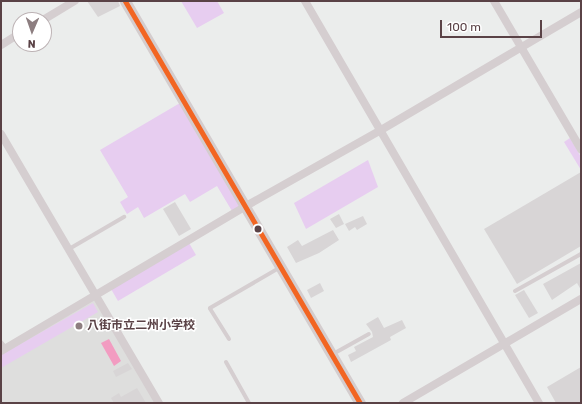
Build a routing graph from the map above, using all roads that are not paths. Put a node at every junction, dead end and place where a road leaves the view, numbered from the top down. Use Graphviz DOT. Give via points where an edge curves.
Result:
graph roads {
  1 [pos="75,1"];
  2 [pos="125,1"];
  3 [pos="305,1"];
  4 [pos="494,1"];
  5 [pos="581,12"];
  6 [pos="52,15"];
  7 [pos="12,38"];
  8 [pos="1,44"];
  9 [pos="522,46"];
  10 [pos="381,130"];
  11 [pos="1,134"];
  12 [pos="581,149"];
  13 [pos="246,206"];
  14 [pos="124,217"];
  15 [pos="69,249"];
  16 [pos="581,254"];
  17 [pos="281,267"];
  18 [pos="515,291"];
  19 [pos="95,296"];
  20 [pos="581,299"];
  21 [pos="369,334"];
  22 [pos="228,339"];
  23 [pos="504,344"];
  24 [pos="3,347"];
  25 [pos="332,355"];
  26 [pos="226,362"];
  27 [pos="156,402"];
  28 [pos="249,403"];
  29 [pos="360,403"];
  30 [pos="403,403"];
  31 [pos="539,403"];
  1 -- 6 [label="street"];
  2 -- 13 [label="main road"];
  3 -- 10 [label="street"];
  4 -- 9 [label="street"];
  5 -- 9 [label="street"];
  7 -- 8 [label="street"];
  9 -- 10 [label="street"];
  9 -- 12 [label="street"];
  10 -- 13 [label="street"];
  10 -- 23 [label="street"];
  11 -- 15 [label="street"];
  13 -- 17 [label="main road"];
  13 -- 19 [label="street"];
  14 -- 15 [label="lane"];
  15 -- 19 [label="street"];
  16 -- 18 [label="lane"];
  17 -- 22 [label="lane" via="210,308"];
  17 -- 25 [label="main road"];
  19 -- 24 [label="street"];
  19 -- 27 [label="street"];
  20 -- 23 [label="street"];
  21 -- 25 [label="lane"];
  23 -- 30 [label="street"];
  23 -- 31 [label="street"];
  25 -- 29 [label="main road"];
  26 -- 28 [label="lane"];
}
